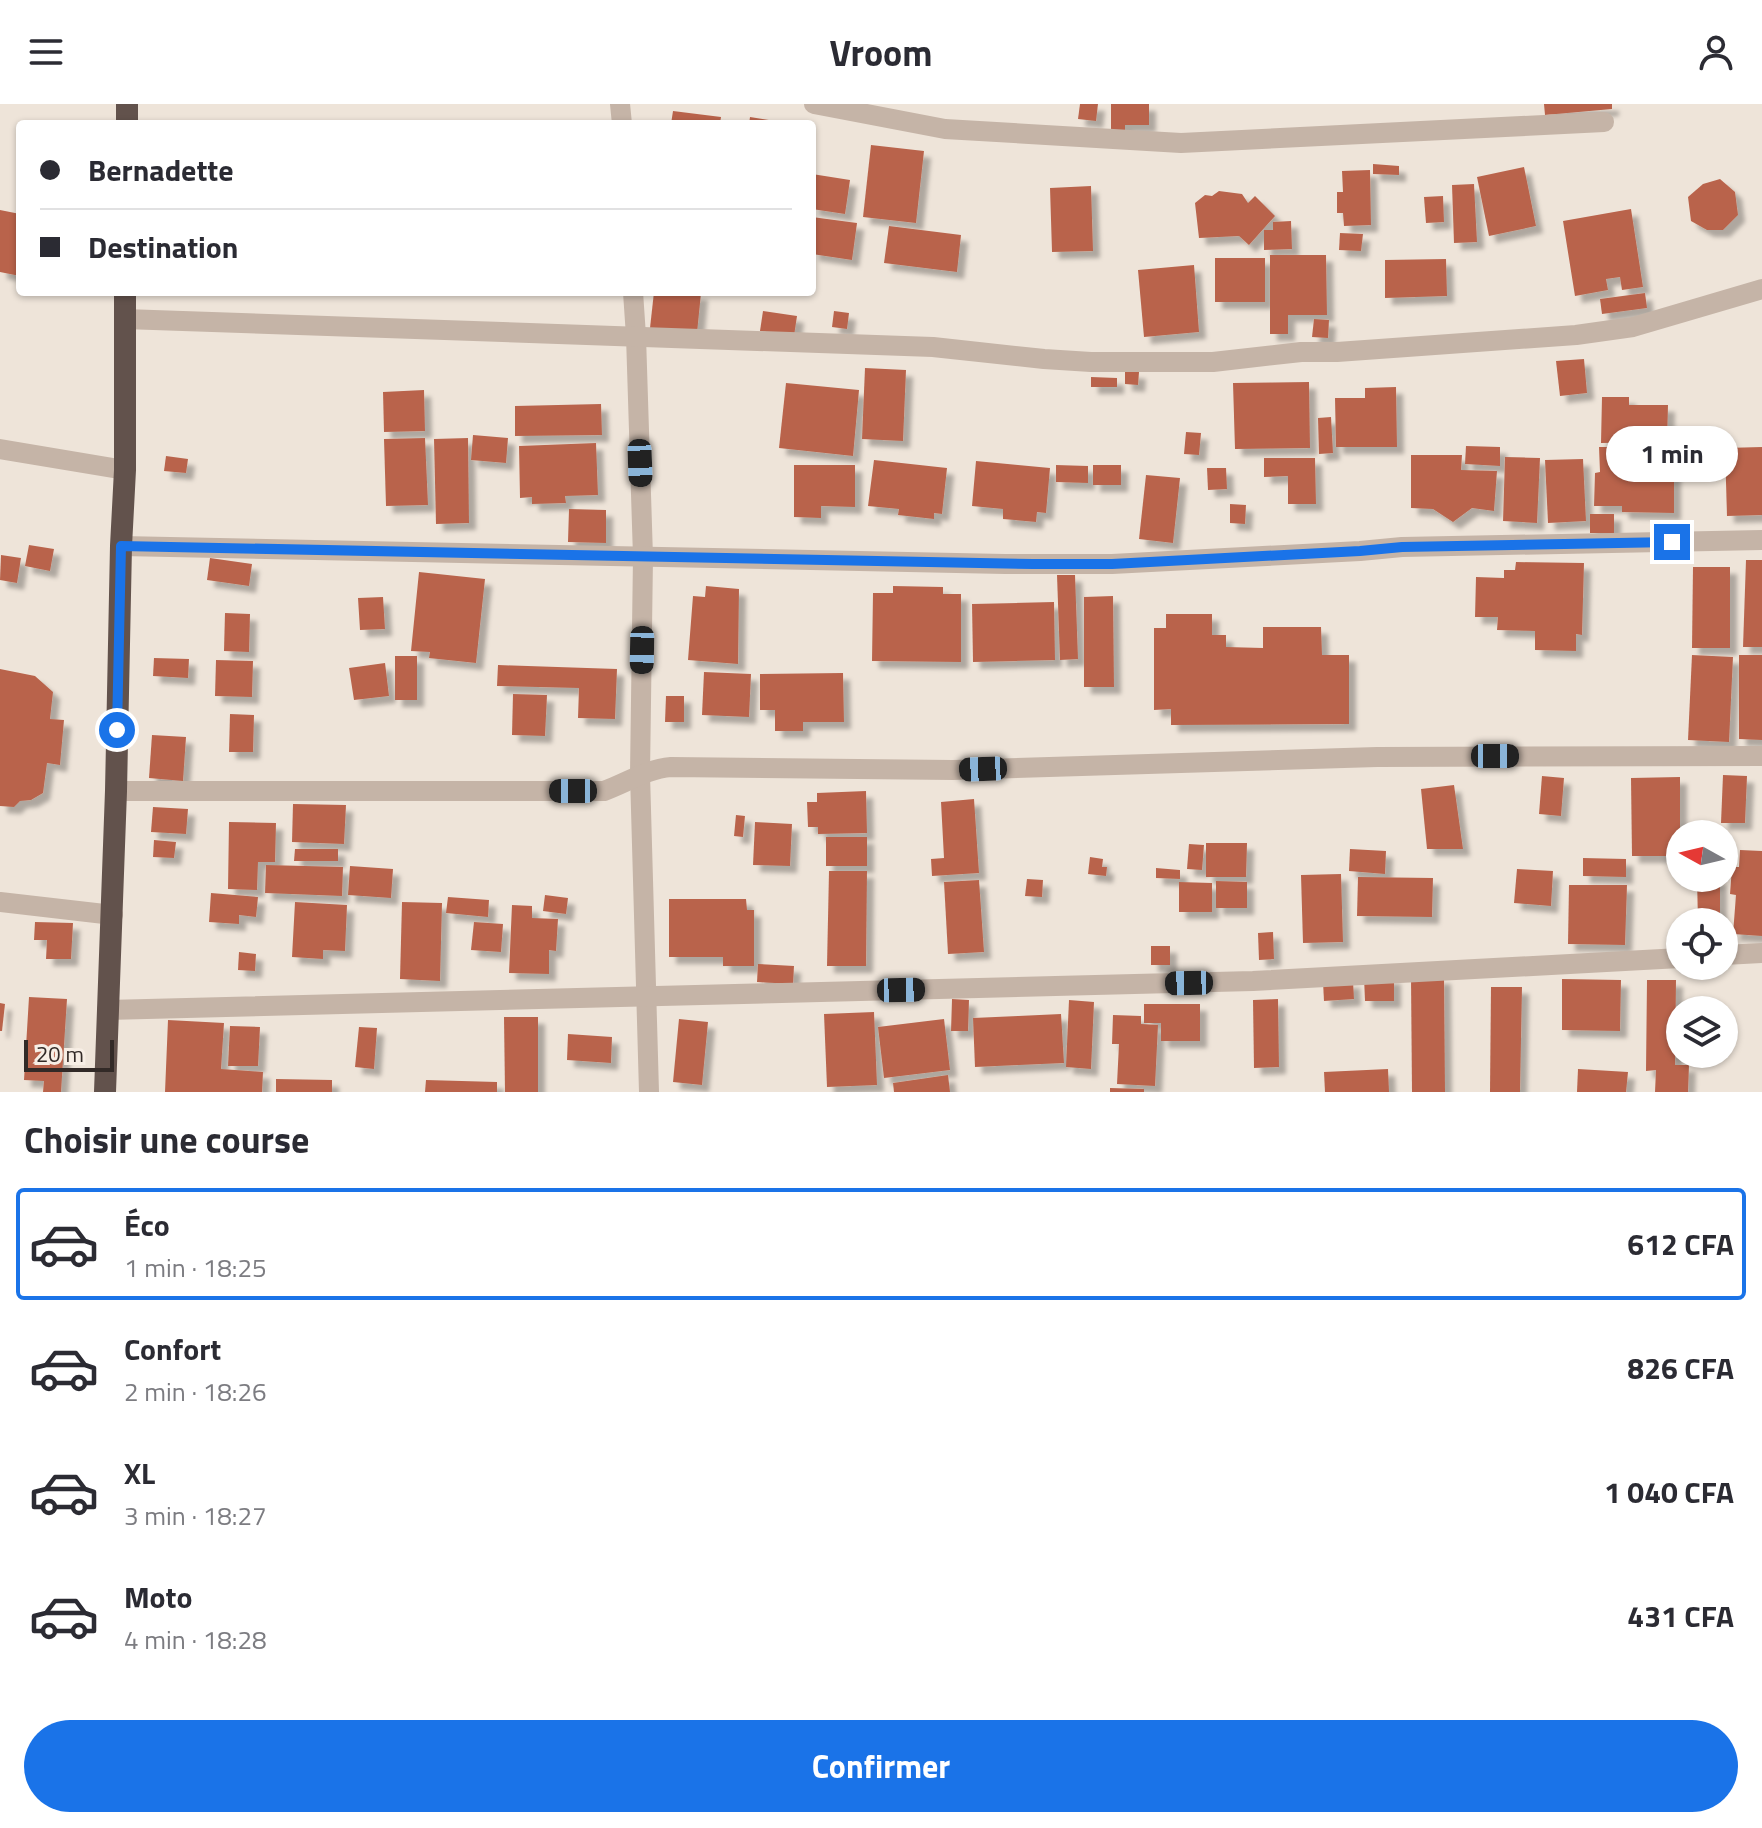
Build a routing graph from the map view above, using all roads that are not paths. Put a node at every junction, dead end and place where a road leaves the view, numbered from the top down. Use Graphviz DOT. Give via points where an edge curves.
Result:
graph roads {
  1 [pos="814,104"];
  2 [pos="1604,122"];
  3 [pos="1762,289"];
  4 [pos="125,296"];
  5 [pos="633,296"];
  6 [pos="124,319"];
  7 [pos="636,336"];
  8 [pos="0,449"];
  9 [pos="125,470"];
  10 [pos="1762,540"];
  11 [pos="121,546"];
  12 [pos="643,557"];
  13 [pos="1762,756"];
  14 [pos="640,774"];
  15 [pos="116,791"];
  16 [pos="0,902"];
  17 [pos="113,915"];
  18 [pos="1762,953"];
  19 [pos="1738,954"];
  20 [pos="1666,959"];
  21 [pos="645,996"];
  22 [pos="107,1010"];
  23 [pos="105,1092"];
  24 [pos="649,1092"];
  1 -- 2 [label="street" via="945,129 1181,143"];
  3 -- 7 [label="street" via="1633,327 1576,335 1213,362 1091,362 933,347"];
  4 -- 6 [label="highway"];
  5 -- 7 [label="street"];
  6 -- 7 [label="street"];
  6 -- 9 [label="highway"];
  7 -- 12 [label="street"];
  8 -- 9 [label="street"];
  9 -- 11 [label="highway"];
  10 -- 12 [label="street" via="1402,547 1112,564"];
  11 -- 12 [label="street"];
  11 -- 15 [label="highway"];
  12 -- 14 [label="street"];
  13 -- 14 [label="street" via="1377,757 953,770 671,767"];
  14 -- 15 [label="street" via="604,791"];
  14 -- 21 [label="street"];
  15 -- 17 [label="highway"];
  16 -- 17 [label="street"];
  17 -- 22 [label="highway"];
  18 -- 19 [label="street"];
  20 -- 21 [label="street" via="1253,981"];
  21 -- 22 [label="street"];
  21 -- 24 [label="street"];
  22 -- 23 [label="highway"];
}
